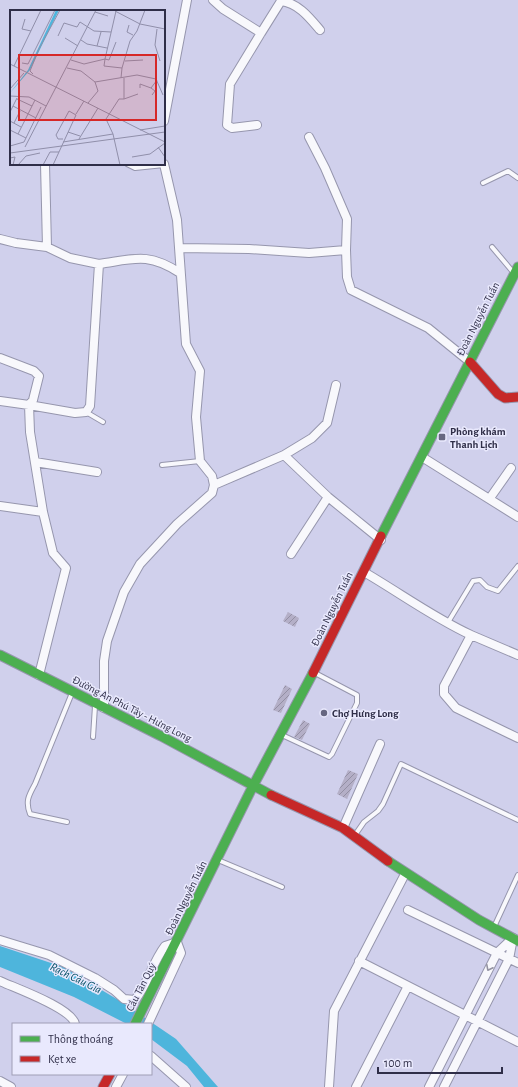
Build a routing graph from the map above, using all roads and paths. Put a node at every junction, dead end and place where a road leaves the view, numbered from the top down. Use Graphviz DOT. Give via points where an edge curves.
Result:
graph roads {
  1 [pos="187,0"];
  2 [pos="213,0"];
  3 [pos="320,30"];
  4 [pos="261,33"];
  5 [pos="165,115"];
  6 [pos="257,125"];
  7 [pos="309,137"];
  8 [pos="45,165"];
  9 [pos="131,165"];
  10 [pos="158,165"];
  11 [pos="164,165"];
  12 [pos="518,178"];
  13 [pos="483,183"];
  14 [pos="0,239"];
  15 [pos="47,247"];
  16 [pos="492,247"];
  17 [pos="180,248"];
  18 [pos="346,250"];
  19 [pos="99,264"];
  20 [pos="516,271"];
  21 [pos="180,273"];
  22 [pos="0,358"];
  23 [pos="470,362"];
  24 [pos="336,385"];
  25 [pos="518,397"];
  26 [pos="0,401"];
  27 [pos="29,405"];
  28 [pos="86,412"];
  29 [pos="103,422"];
  30 [pos="284,455"];
  31 [pos="422,457"];
  32 [pos="200,461"];
  33 [pos="35,462"];
  34 [pos="162,465"];
  35 [pos="511,468"];
  36 [pos="97,472"];
  37 [pos="214,485"];
  38 [pos="328,497"];
  39 [pos="490,498"];
  40 [pos="0,506"];
  41 [pos="43,512"];
  42 [pos="518,517"];
  43 [pos="381,540"];
  44 [pos="291,554"];
  45 [pos="518,566"];
  46 [pos="364,572"];
  47 [pos="447,624"];
  48 [pos="471,635"];
  49 [pos="0,655"];
  50 [pos="518,655"];
  51 [pos="314,672"];
  52 [pos="39,675"];
  53 [pos="72,692"];
  54 [pos="95,703"];
  55 [pos="104,708"];
  56 [pos="282,734"];
  57 [pos="93,737"];
  58 [pos="518,738"];
  59 [pos="380,744"];
  60 [pos="253,786"];
  61 [pos="518,820"];
  62 [pos="67,822"];
  63 [pos="343,828"];
  64 [pos="355,836"];
  65 [pos="218,859"];
  66 [pos="405,874"];
  67 [pos="518,875"];
  68 [pos="282,887"];
  69 [pos="408,910"];
  70 [pos="493,928"];
  71 [pos="515,939"];
  72 [pos="0,940"];
  73 [pos="177,942"];
  74 [pos="497,953"];
  75 [pos="509,959"];
  76 [pos="167,961"];
  77 [pos="359,961"];
  78 [pos="518,964"];
  79 [pos="0,981"];
  80 [pos="408,986"];
  81 [pos="466,1015"];
  82 [pos="477,1021"];
  83 [pos="74,1023"];
  84 [pos="136,1023"];
  85 [pos="148,1023"];
  86 [pos="518,1042"];
  87 [pos="152,1057"];
  88 [pos="110,1075"];
  89 [pos="122,1075"];
  90 [pos="0,1081"];
  91 [pos="447,1086"];
  92 [pos="11,1087"];
  93 [pos="104,1087"];
  94 [pos="116,1087"];
  95 [pos="186,1087"];
  96 [pos="329,1087"];
  97 [pos="356,1087"];
  98 [pos="429,1087"];
  1 -- 5 [label="street"];
  2 -- 4 [label="street"];
  3 -- 4 [label="street" via="298,8 289,2 281,1"];
  4 -- 6 [label="street" via="230,84 227,125 232,128"];
  7 -- 18 [label="street" via="347,219"];
  8 -- 15 [label="street"];
  9 -- 10 [label="lane" via="140,168"];
  11 -- 17 [label="street" via="177,220"];
  12 -- 13 [label="lane" via="508,171"];
  14 -- 15 [label="street"];
  15 -- 19 [label="street" via="70,258"];
  16 -- 20 [label="lane"];
  17 -- 18 [label="street" via="309,253"];
  17 -- 21 [label="street"];
  18 -- 23 [label="street" via="350,290 428,328"];
  19 -- 21 [label="street" via="146,258 165,264"];
  19 -- 28 [label="street" via="90,406"];
  20 -- 23 [label="main road, Đoàn Nguyễn Tuấn"];
  21 -- 32 [label="street" via="186,344 200,371 196,417"];
  22 -- 27 [label="street" via="34,371 39,376 33,400"];
  23 -- 25 [label="main road" via="498,394 505,398"];
  23 -- 31 [label="main road, Đoàn Nguyễn Tuấn"];
  24 -- 30 [label="street" via="327,423 312,438"];
  26 -- 27 [label="street"];
  27 -- 28 [label="street" via="74,413"];
  27 -- 33 [label="street"];
  28 -- 29 [label="lane"];
  30 -- 37 [label="street"];
  30 -- 38 [label="street"];
  31 -- 39 [label="street"];
  31 -- 43 [label="main road, Đoàn Nguyễn Tuấn"];
  32 -- 34 [label="lane"];
  32 -- 37 [label="street" via="212,476"];
  33 -- 36 [label="street"];
  33 -- 41 [label="street"];
  35 -- 39 [label="street"];
  37 -- 55 [label="street" via="212,493 177,524 140,564 124,592 107,641 104,661"];
  38 -- 43 [label="street"];
  38 -- 44 [label="street"];
  39 -- 42 [label="street"];
  40 -- 41 [label="street"];
  41 -- 52 [label="street" via="53,553 66,566 67,572"];
  43 -- 46 [label="main road, Đoàn Nguyễn Tuấn"];
  45 -- 47 [label="lane" via="498,591 494,591 480,580 472,580"];
  46 -- 47 [label="street"];
  46 -- 51 [label="main road, Đoàn Nguyễn Tuấn"];
  47 -- 48 [label="street"];
  48 -- 50 [label="street"];
  48 -- 58 [label="street" via="444,686 444,694 456,708"];
  49 -- 52 [label="main road, Đường An Phú Tây - Hưng Long"];
  51 -- 56 [label="main road, Đoàn Nguyễn Tuấn"];
  51 -- 56 [label="lane" via="357,695 356,703 332,754 329,757"];
  52 -- 53 [label="main road, Đường An Phú Tây - Hưng Long"];
  53 -- 54 [label="main road, Đường An Phú Tây - Hưng Long"];
  53 -- 62 [label="lane" via="26,805 30,814"];
  54 -- 55 [label="main road, Đường An Phú Tây - Hưng Long"];
  54 -- 57 [label="lane"];
  55 -- 60 [label="main road, Đường An Phú Tây - Hưng Long"];
  56 -- 60 [label="main road, Đoàn Nguyễn Tuấn"];
  59 -- 63 [label="street"];
  60 -- 63 [label="main road, Đường An Phú Tây - Hưng Long"];
  60 -- 65 [label="main road, Đoàn Nguyễn Tuấn"];
  61 -- 64 [label="lane" via="401,764 383,804 364,822"];
  63 -- 64 [label="main road, Đường An Phú Tây - Hưng Long"];
  64 -- 66 [label="main road, Đường An Phú Tây - Hưng Long"];
  65 -- 68 [label="lane"];
  65 -- 73 [label="main road, Đoàn Nguyễn Tuấn"];
  66 -- 70 [label="main road, Đường An Phú Tây - Hưng Long"];
  66 -- 77 [label="street"];
  67 -- 70 [label="lane"];
  69 -- 74 [label="street"];
  70 -- 71 [label="main road, Đường An Phú Tây - Hưng Long"];
  71 -- 74 [label="street"];
  71 -- 75 [label="street"];
  72 -- 73 [label="street" via="49,955 95,978 124,1000 135,1000 165,946"];
  73 -- 76 [label="main road, Đoàn Nguyễn Tuấn"];
  73 -- 85 [label="street" via="181,953"];
  74 -- 75 [label="street"];
  74 -- 81 [label="street, one-way"];
  75 -- 78 [label="street"];
  75 -- 82 [label="street"];
  76 -- 84 [label="main road, Cầu Tân Quý"];
  77 -- 80 [label="street"];
  77 -- 96 [label="street" via="334,1011"];
  79 -- 83 [label="street" via="34,995 69,1014"];
  80 -- 81 [label="street"];
  80 -- 97 [label="street"];
  81 -- 82 [label="street"];
  81 -- 98 [label="street"];
  82 -- 86 [label="street"];
  82 -- 91 [label="street"];
  87 -- 95 [label="street"];
  88 -- 93 [label="main road"];
  89 -- 94 [label="street"];
  90 -- 92 [label="street"];
}
